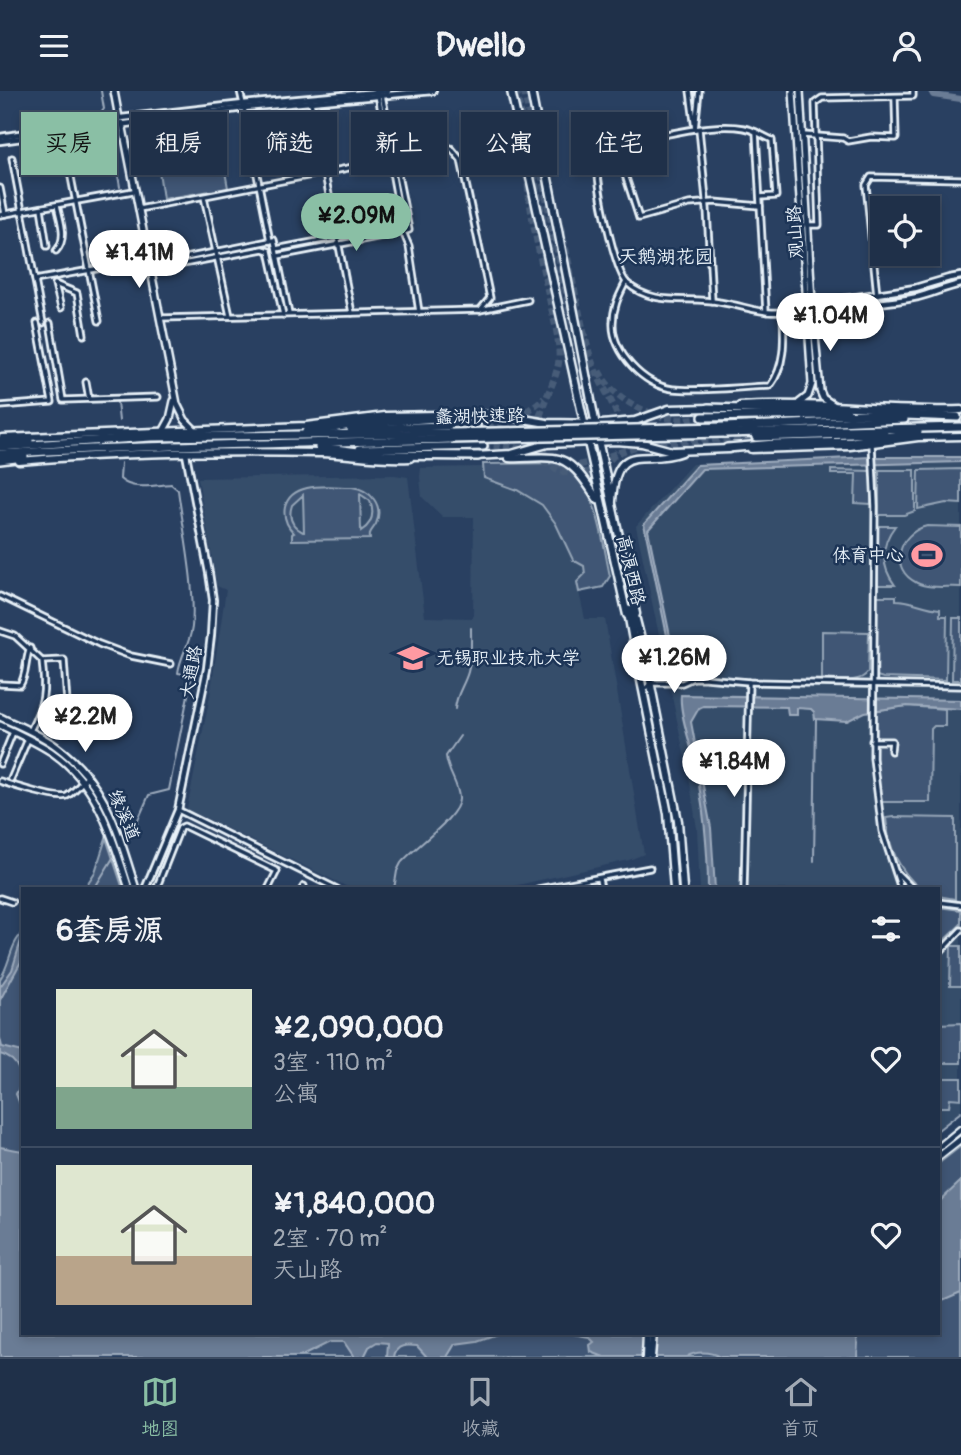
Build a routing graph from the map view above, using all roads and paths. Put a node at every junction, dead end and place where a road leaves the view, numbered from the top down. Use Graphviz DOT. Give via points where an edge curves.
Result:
graph roads {
  1 [pos="115,91"];
  2 [pos="240,91"];
  3 [pos="388,91"];
  4 [pos="433,91"];
  5 [pos="511,91"];
  6 [pos="531,91"];
  7 [pos="690,91"];
  8 [pos="699,91"];
  9 [pos="793,91"];
  10 [pos="800,91"];
  11 [pos="913,91"];
  12 [pos="331,94"];
  13 [pos="380,95"];
  14 [pos="895,98"];
  15 [pos="311,100"];
  16 [pos="243,106"];
  17 [pos="313,112"];
  18 [pos="384,112"];
  19 [pos="117,121"];
  20 [pos="120,121"];
  21 [pos="697,129"];
  22 [pos="756,132"];
  23 [pos="667,135"];
  24 [pos="803,135"];
  25 [pos="21,136"];
  26 [pos="817,136"];
  27 [pos="0,139"];
  28 [pos="447,149"];
  29 [pos="12,158"];
  30 [pos="70,175"];
  31 [pos="313,175"];
  32 [pos="324,175"];
  33 [pos="392,175"];
  34 [pos="399,175"];
  35 [pos="599,175"];
  36 [pos="625,175"];
  37 [pos="961,179"];
  38 [pos="260,185"];
  39 [pos="0,188"];
  40 [pos="133,191"];
  41 [pos="204,197"];
  42 [pos="760,197"];
  43 [pos="75,202"];
  44 [pos="706,202"];
  45 [pos="57,205"];
  46 [pos="760,206"];
  47 [pos="41,208"];
  48 [pos="138,210"];
  49 [pos="22,211"];
  50 [pos="2,215"];
  51 [pos="401,225"];
  52 [pos="806,225"];
  53 [pos="403,232"];
  54 [pos="337,237"];
  55 [pos="270,241"];
  56 [pos="338,244"];
  57 [pos="47,246"];
  58 [pos="276,249"];
  59 [pos="55,251"];
  60 [pos="217,252"];
  61 [pos="278,256"];
  62 [pos="146,257"];
  63 [pos="218,258"];
  64 [pos="89,269"];
  65 [pos="961,276"];
  66 [pos="35,280"];
  67 [pos="626,282"];
  68 [pos="961,284"];
  69 [pos="877,295"];
  70 [pos="528,300"];
  71 [pos="712,301"];
  72 [pos="811,306"];
  73 [pos="61,308"];
  74 [pos="480,310"];
  75 [pos="419,311"];
  76 [pos="766,312"];
  77 [pos="352,313"];
  78 [pos="783,313"];
  79 [pos="283,315"];
  80 [pos="289,315"];
  81 [pos="230,316"];
  82 [pos="159,318"];
  83 [pos="99,321"];
  84 [pos="37,323"];
  85 [pos="43,323"];
  86 [pos="50,323"];
  87 [pos="84,335"];
  88 [pos="86,382"];
  89 [pos="158,397"];
  90 [pos="89,399"];
  91 [pos="798,404"];
  92 [pos="0,406"];
  93 [pos="835,406"];
  94 [pos="708,408"];
  95 [pos="879,414"];
  96 [pos="483,415"];
  97 [pos="960,415"];
  98 [pos="703,417"];
  99 [pos="584,424"];
  100 [pos="596,424"];
  101 [pos="477,425"];
  102 [pos="961,428"];
  103 [pos="195,429"];
  104 [pos="724,430"];
  105 [pos="164,431"];
  106 [pos="315,431"];
  107 [pos="914,432"];
  108 [pos="281,435"];
  109 [pos="451,436"];
  110 [pos="961,436"];
  111 [pos="756,437"];
  112 [pos="0,440"];
  113 [pos="588,442"];
  114 [pos="598,442"];
  115 [pos="872,443"];
  116 [pos="47,444"];
  117 [pos="297,444"];
  118 [pos="483,446"];
  119 [pos="0,447"];
  120 [pos="332,448"];
  121 [pos="691,449"];
  122 [pos="727,449"];
  123 [pos="59,451"];
  124 [pos="0,454"];
  125 [pos="186,454"];
  126 [pos="482,456"];
  127 [pos="0,461"];
  128 [pos="601,504"];
  129 [pos="613,517"];
  130 [pos="0,596"];
  131 [pos="0,631"];
  132 [pos="30,648"];
  133 [pos="637,660"];
  134 [pos="42,661"];
  135 [pos="171,664"];
  136 [pos="649,676"];
  137 [pos="640,678"];
  138 [pos="693,678"];
  139 [pos="749,682"];
  140 [pos="0,684"];
  141 [pos="872,684"];
  142 [pos="961,686"];
  143 [pos="643,691"];
  144 [pos="43,705"];
  145 [pos="0,717"];
  146 [pos="0,725"];
  147 [pos="13,731"];
  148 [pos="30,731"];
  149 [pos="27,739"];
  150 [pos="872,741"];
  151 [pos="891,751"];
  152 [pos="0,764"];
  153 [pos="85,778"];
  154 [pos="11,779"];
  155 [pos="0,781"];
  156 [pos="178,810"];
  157 [pos="650,868"];
  158 [pos="895,871"];
  159 [pos="599,879"];
  160 [pos="128,887"];
  161 [pos="135,887"];
  162 [pos="146,887"];
  163 [pos="157,887"];
  164 [pos="269,887"];
  165 [pos="333,887"];
  166 [pos="550,887"];
  167 [pos="601,887"];
  168 [pos="674,887"];
  169 [pos="682,887"];
  170 [pos="744,887"];
  171 [pos="900,887"];
  172 [pos="911,887"];
  173 [pos="0,898"];
  174 [pos="12,902"];
  175 [pos="940,902"];
  176 [pos="961,905"];
  177 [pos="961,930"];
  178 [pos="940,952"];
  179 [pos="961,1129"];
  180 [pos="961,1139"];
  181 [pos="940,1146"];
  182 [pos="940,1155"];
  183 [pos="648,1335"];
  184 [pos="653,1335"];
  185 [pos="646,1357"];
  186 [pos="652,1357"];
  1 -- 20 [label="main road"];
  2 -- 16 [label="street"];
  3 -- 13 [label="street"];
  4 -- 13 [label="street"];
  5 -- 99 [label="main road, 高浪西路"];
  6 -- 100 [label="main road, 高浪西路"];
  7 -- 21 [label="street"];
  8 -- 21 [label="street"];
  9 -- 52 [label="main road, 观山路"];
  10 -- 24 [label="main road, 观山路"];
  11 -- 14 [label="street" via="913,96"];
  12 -- 13 [label="street"];
  12 -- 15 [label="street"];
  13 -- 15 [label="street"];
  13 -- 18 [label="street"];
  14 -- 26 [label="street" via="822,98 815,103"];
  14 -- 26 [label="street" via="896,138 848,141"];
  15 -- 16 [label="street"];
  15 -- 17 [label="street"];
  16 -- 20 [label="street"];
  16 -- 38 [label="street"];
  19 -- 20 [label="street"];
  20 -- 40 [label="main road"];
  20 -- 48 [label="main road"];
  21 -- 22 [label="street" via="749,128"];
  21 -- 23 [label="street"];
  21 -- 44 [label="street"];
  22 -- 42 [label="street"];
  22 -- 42 [label="street" via="772,140 775,196"];
  24 -- 26 [label="street"];
  24 -- 52 [label="main road, 观山路"];
  25 -- 27 [label="street"];
  26 -- 52 [label="street" via="819,225"];
  28 -- 74 [label="street" via="461,160 490,298"];
  29 -- 49 [label="street"];
  30 -- 43 [label="street"];
  31 -- 38 [label="street"];
  32 -- 54 [label="street"];
  33 -- 51 [label="street"];
  34 -- 53 [label="street" via="409,230"];
  35 -- 67 [label="street" via="601,201"];
  36 -- 44 [label="street" via="639,218"];
  37 -- 69 [label="street" via="871,177 866,185"];
  38 -- 41 [label="street"];
  38 -- 55 [label="street"];
  39 -- 50 [label="street"];
  40 -- 43 [label="street"];
  40 -- 48 [label="main road"];
  41 -- 48 [label="street"];
  41 -- 60 [label="street"];
  42 -- 46 [label="street"];
  43 -- 45 [label="street"];
  43 -- 64 [label="street"];
  44 -- 46 [label="street"];
  44 -- 71 [label="street"];
  45 -- 47 [label="street"];
  45 -- 59 [label="street" via="63,235"];
  46 -- 76 [label="street"];
  47 -- 49 [label="street"];
  47 -- 57 [label="street"];
  48 -- 62 [label="main road"];
  48 -- 82 [label="main road"];
  49 -- 50 [label="street"];
  49 -- 66 [label="street"];
  51 -- 53 [label="street"];
  51 -- 54 [label="street"];
  52 -- 72 [label="main road, 观山路"];
  53 -- 56 [label="street"];
  53 -- 75 [label="street"];
  54 -- 56 [label="street"];
  54 -- 58 [label="street"];
  55 -- 58 [label="street" via="274,240"];
  55 -- 60 [label="street"];
  56 -- 61 [label="street"];
  56 -- 77 [label="street"];
  58 -- 61 [label="street"];
  60 -- 63 [label="street"];
  60 -- 63 [label="street" via="166,262 167,267"];
  61 -- 80 [label="street"];
  62 -- 64 [label="street"];
  62 -- 82 [label="main road"];
  63 -- 79 [label="street" via="269,251"];
  63 -- 81 [label="street"];
  64 -- 66 [label="street"];
  64 -- 83 [label="street"];
  65 -- 69 [label="street"];
  66 -- 85 [label="street"];
  67 -- 71 [label="street" via="646,294 674,301"];
  67 -- 78 [label="street" via="615,302 612,325 617,345 649,381 671,389 769,386 784,347"];
  68 -- 72 [label="street" via="877,303"];
  69 -- 72 [label="street"];
  70 -- 74 [label="street"];
  71 -- 76 [label="street"];
  72 -- 78 [label="street"];
  72 -- 91 [label="main road, 观山路" via="812,390"];
  72 -- 93 [label="main road, 观山路" via="820,391"];
  73 -- 87 [label="street" via="55,284 77,293"];
  74 -- 75 [label="street"];
  75 -- 77 [label="street"];
  76 -- 78 [label="street"];
  77 -- 80 [label="street"];
  79 -- 80 [label="street"];
  79 -- 81 [label="street"];
  81 -- 82 [label="street"];
  82 -- 103 [label="main road" via="177,404"];
  82 -- 105 [label="main road" via="175,404"];
  84 -- 92 [label="street" via="52,402"];
  86 -- 90 [label="street" via="63,400"];
  88 -- 90 [label="street"];
  89 -- 90 [label="street"];
  91 -- 93 [label="main road"];
  91 -- 94 [label="main road"];
  93 -- 97 [label="main road"];
  94 -- 95 [label="highway"];
  94 -- 100 [label="main road" via="669,409 635,421"];
  95 -- 97 [label="highway"];
  95 -- 98 [label="highway"];
  96 -- 99 [label="main road"];
  96 -- 103 [label="main road" via="385,416 306,426"];
  96 -- 106 [label="highway"];
  97 -- 104 [label="highway, 蠡湖快速路"];
  99 -- 100 [label="main road"];
  99 -- 113 [label="main road, 高浪西路"];
  100 -- 114 [label="main road, 高浪西路"];
  101 -- 106 [label="highway"];
  102 -- 104 [label="highway, 蠡湖快速路"];
  102 -- 107 [label="highway"];
  103 -- 105 [label="main road"];
  104 -- 109 [label="highway, 蠡湖快速路, bridge"];
  105 -- 112 [label="main road"];
  106 -- 108 [label="highway"];
  107 -- 111 [label="highway"];
  107 -- 122 [label="highway" via="852,442"];
  108 -- 109 [label="highway, 蠡湖快速路"];
  108 -- 116 [label="highway, 蠡湖快速路"];
  109 -- 117 [label="highway, 蠡湖快速路"];
  110 -- 115 [label="main road"];
  112 -- 116 [label="highway"];
  113 -- 114 [label="main road"];
  113 -- 126 [label="main road"];
  113 -- 128 [label="main road, 高浪西路"];
  114 -- 121 [label="main road"];
  114 -- 129 [label="main road, 高浪西路"];
  115 -- 122 [label="main road"];
  115 -- 141 [label="street"];
  116 -- 119 [label="highway, 蠡湖快速路"];
  117 -- 120 [label="highway"];
  117 -- 123 [label="highway, 蠡湖快速路"];
  118 -- 120 [label="highway"];
  120 -- 126 [label="highway" via="382,455"];
  121 -- 122 [label="main road"];
  121 -- 129 [label="main road" via="675,455 633,457 623,464 614,479"];
  123 -- 124 [label="highway, 蠡湖快速路"];
  123 -- 127 [label="highway"];
  125 -- 126 [label="main road" via="324,453 386,459"];
  125 -- 127 [label="main road"];
  125 -- 156 [label="street, 大通路" via="213,600 207,669"];
  126 -- 128 [label="main road" via="561,459"];
  128 -- 133 [label="main road, 高浪西路"];
  129 -- 136 [label="main road, 高浪西路"];
  130 -- 135 [label="street" via="99,644"];
  131 -- 132 [label="street"];
  132 -- 134 [label="street"];
  132 -- 140 [label="street" via="20,685"];
  133 -- 136 [label="highway" via="631,610"];
  133 -- 137 [label="main road, 高浪西路"];
  134 -- 144 [label="street"];
  134 -- 144 [label="street" via="64,660 67,703"];
  136 -- 137 [label="street"];
  136 -- 138 [label="street" via="682,683"];
  136 -- 138 [label="street" via="654,672 681,673"];
  136 -- 143 [label="street"];
  136 -- 169 [label="main road, 高浪西路" via="678,821"];
  137 -- 143 [label="main road, 高浪西路"];
  138 -- 139 [label="street"];
  139 -- 141 [label="street"];
  139 -- 170 [label="street"];
  141 -- 142 [label="street"];
  141 -- 150 [label="street"];
  143 -- 168 [label="main road, 高浪西路" via="668,814"];
  144 -- 148 [label="street"];
  145 -- 148 [label="main road, 缘溪道"];
  146 -- 147 [label="main road, 缘溪道"];
  147 -- 149 [label="main road, 缘溪道"];
  147 -- 152 [label="street"];
  148 -- 153 [label="main road, 缘溪道" via="56,747"];
  149 -- 153 [label="main road, 缘溪道"];
  149 -- 154 [label="street"];
  150 -- 151 [label="street" via="892,741"];
  150 -- 158 [label="street" via="882,831"];
  153 -- 155 [label="street" via="66,797 54,798"];
  153 -- 160 [label="main road, 缘溪道"];
  153 -- 161 [label="main road, 缘溪道" via="109,808"];
  156 -- 162 [label="street, 大通路"];
  156 -- 165 [label="street"];
  157 -- 159 [label="street"];
  158 -- 171 [label="street"];
  158 -- 172 [label="street"];
  159 -- 166 [label="street"];
  159 -- 167 [label="street"];
  163 -- 164 [label="street" via="184,826 276,871"];
  173 -- 174 [label="street"];
  175 -- 176 [label="street"];
  177 -- 178 [label="street"];
  179 -- 181 [label="main road"];
  180 -- 182 [label="main road"];
  183 -- 185 [label="main road"];
  184 -- 186 [label="main road"];
}
